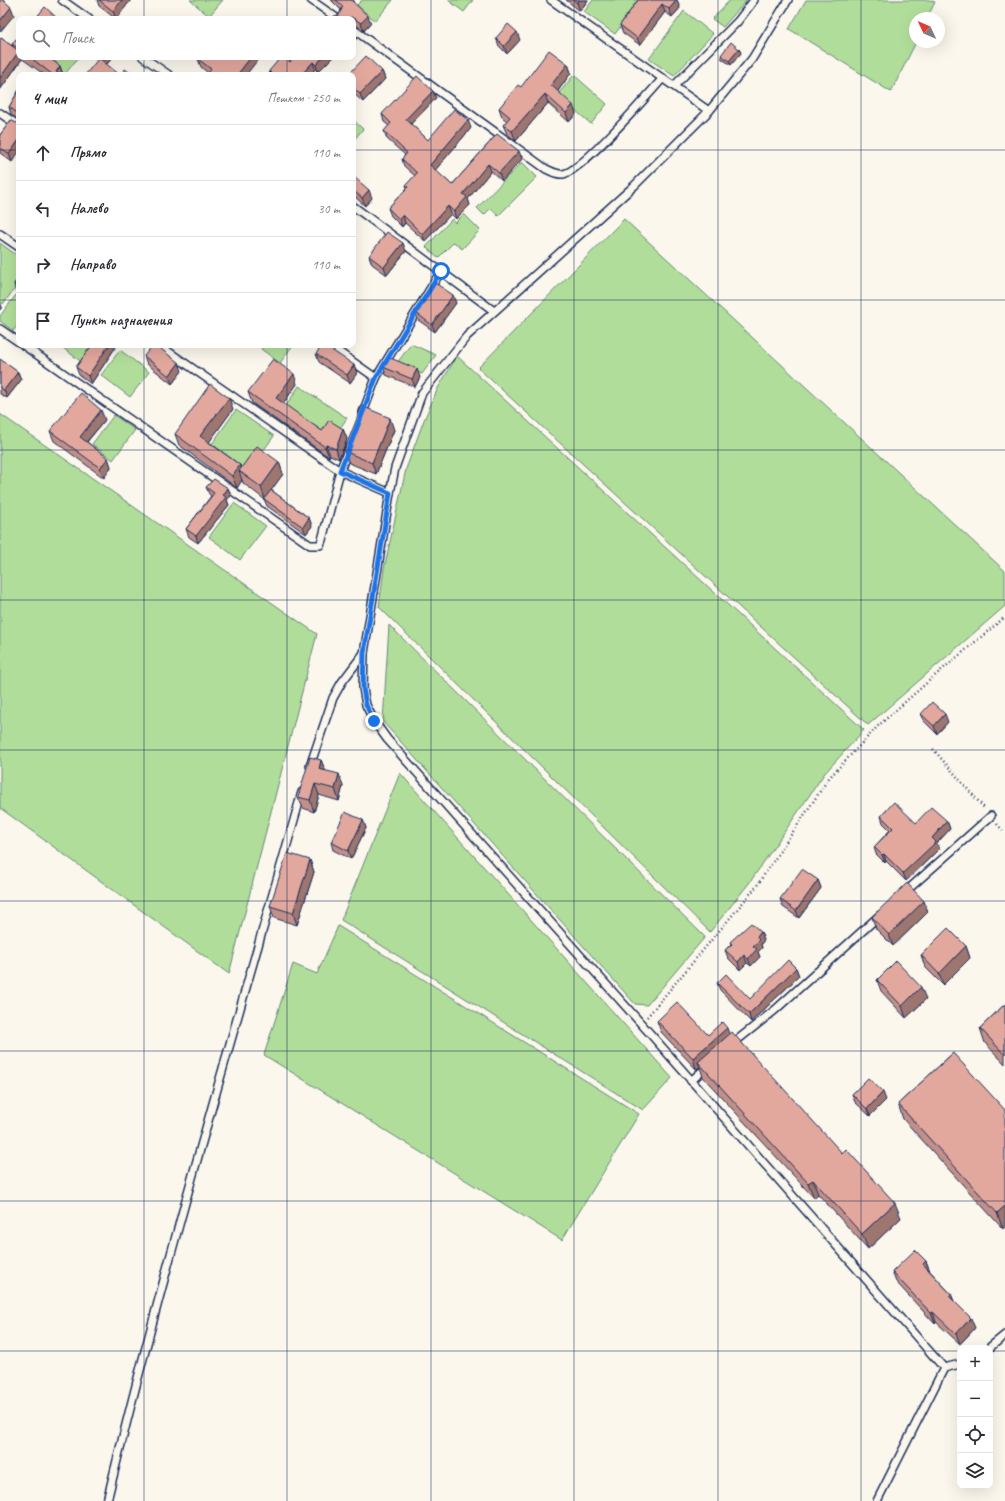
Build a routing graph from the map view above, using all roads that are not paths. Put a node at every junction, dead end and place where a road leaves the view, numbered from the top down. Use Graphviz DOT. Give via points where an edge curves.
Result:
graph roads {
  1 [pos="62,0"];
  2 [pos="311,0"];
  3 [pos="551,0"];
  4 [pos="754,0"];
  5 [pos="788,0"];
  6 [pos="85,16"];
  7 [pos="334,16"];
  8 [pos="356,31"];
  9 [pos="147,60"];
  10 [pos="165,72"];
  11 [pos="663,78"];
  12 [pos="674,86"];
  13 [pos="709,111"];
  14 [pos="0,113"];
  15 [pos="16,124"];
  16 [pos="356,208"];
  17 [pos="0,234"];
  18 [pos="16,245"];
  19 [pos="441,271"];
  20 [pos="494,311"];
  21 [pos="0,329"];
  22 [pos="16,340"];
  23 [pos="27,348"];
  24 [pos="163,348"];
  25 [pos="333,348"];
  26 [pos="376,378"];
  27 [pos="359,421"];
  28 [pos="351,442"];
  29 [pos="340,471"];
  30 [pos="390,493"];
  31 [pos="364,653"];
  32 [pos="307,776"];
  33 [pos="305,784"];
  34 [pos="991,816"];
  35 [pos="900,897"];
  36 [pos="884,912"];
  37 [pos="726,1050"];
  38 [pos="714,1060"];
  39 [pos="691,1081"];
  40 [pos="1005,1335"];
  41 [pos="993,1345"];
  42 [pos="957,1365"];
  43 [pos="944,1368"];
  44 [pos="107,1501"];
  45 [pos="877,1501"];
  1 -- 6 [label="lane"];
  2 -- 7 [label="lane"];
  3 -- 11 [label="lane"];
  4 -- 12 [label="lane" via="738,21"];
  5 -- 13 [label="lane" via="752,59"];
  8 -- 11 [label="lane" via="555,173 564,174 574,169 599,147"];
  9 -- 10 [label="lane"];
  11 -- 12 [label="lane"];
  12 -- 13 [label="lane"];
  13 -- 20 [label="lane" via="634,186"];
  14 -- 15 [label="lane"];
  16 -- 19 [label="lane"];
  17 -- 18 [label="lane"];
  19 -- 20 [label="lane"];
  19 -- 26 [label="lane"];
  20 -- 30 [label="lane" via="467,336 422,393 395,468"];
  21 -- 22 [label="lane"];
  23 -- 29 [label="lane" via="310,545 320,545"];
  24 -- 29 [label="lane"];
  25 -- 26 [label="lane"];
  26 -- 27 [label="lane"];
  28 -- 29 [label="lane"];
  29 -- 30 [label="lane"];
  30 -- 31 [label="lane"];
  31 -- 32 [label="lane" via="333,698"];
  31 -- 39 [label="lane" via="363,688 366,705 387,739"];
  33 -- 44 [label="lane" via="142,1357"];
  34 -- 35 [label="lane"];
  36 -- 37 [label="lane" via="775,1010"];
  38 -- 39 [label="lane"];
  39 -- 43 [label="lane"];
  40 -- 41 [label="lane"];
  42 -- 43 [label="lane"];
  43 -- 45 [label="lane"];
}
